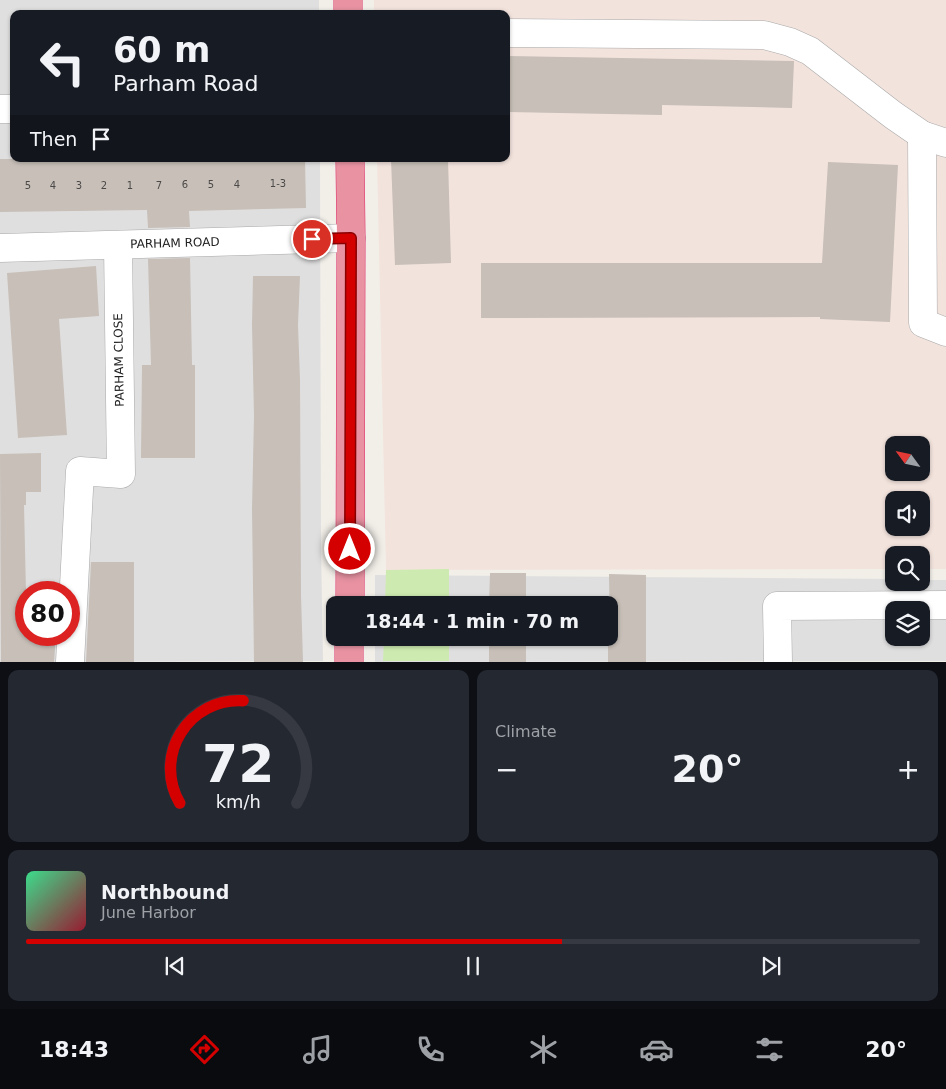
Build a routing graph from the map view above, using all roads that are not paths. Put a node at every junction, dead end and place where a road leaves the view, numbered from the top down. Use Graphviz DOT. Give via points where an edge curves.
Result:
graph roads {
  1 [pos="510,33"];
  2 [pos="934,139"];
  3 [pos="350,162"];
  4 [pos="351,238"];
  5 [pos="118,246"];
  6 [pos="0,248"];
  7 [pos="946,332"];
  8 [pos="350,596"];
  9 [pos="946,606"];
  10 [pos="349,646"];
  11 [pos="70,662"];
  12 [pos="349,662"];
  13 [pos="778,662"];
  1 -- 2 [label="street" via="764,36 790,42 810,51 893,115"];
  2 -- 7 [label="street" via="922,323"];
  3 -- 4 [label="highway"];
  4 -- 5 [label="street, PARHAM ROAD"];
  4 -- 8 [label="highway"];
  5 -- 6 [label="street, PARHAM ROAD"];
  5 -- 11 [label="street, PARHAM CLOSE" via="121,474 80,471"];
  9 -- 13 [label="street" via="777,606"];
  10 -- 12 [label="highway"];
}
